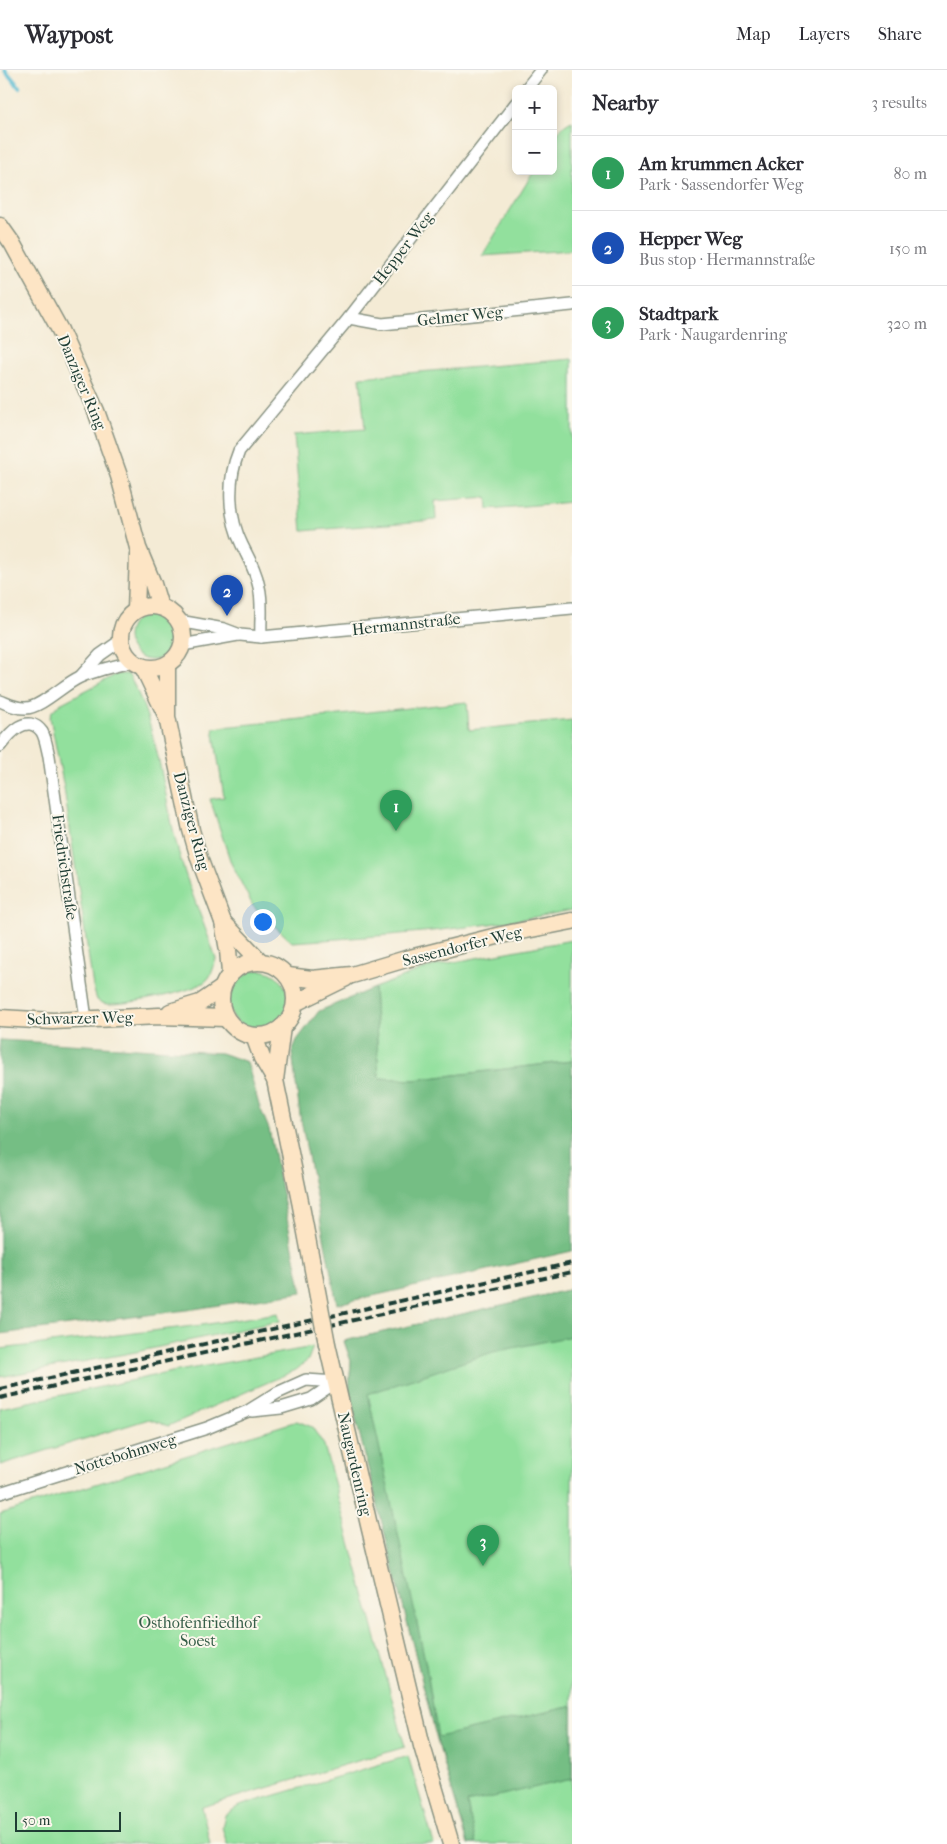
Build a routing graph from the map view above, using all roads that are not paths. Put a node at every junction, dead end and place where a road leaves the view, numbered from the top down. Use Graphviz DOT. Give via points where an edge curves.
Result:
graph roads {
  1 [pos="541,70"];
  2 [pos="529,85"];
  3 [pos="512,107"];
  4 [pos="0,226"];
  5 [pos="572,305"];
  6 [pos="349,318"];
  7 [pos="138,548"];
  8 [pos="160,607"];
  9 [pos="572,608"];
  10 [pos="136,610"];
  11 [pos="179,621"];
  12 [pos="240,635"];
  13 [pos="261,637"];
  14 [pos="120,641"];
  15 [pos="182,645"];
  16 [pos="138,665"];
  17 [pos="167,665"];
  18 [pos="79,678"];
  19 [pos="0,701"];
  20 [pos="167,718"];
  21 [pos="0,746"];
  22 [pos="572,921"];
  23 [pos="223,922"];
  24 [pos="260,961"];
  25 [pos="230,973"];
  26 [pos="352,974"];
  27 [pos="288,976"];
  28 [pos="222,988"];
  29 [pos="295,1004"];
  30 [pos="159,1016"];
  31 [pos="0,1018"];
  32 [pos="225,1018"];
  33 [pos="86,1019"];
  34 [pos="282,1028"];
  35 [pos="254,1036"];
  36 [pos="276,1080"];
  37 [pos="336,1382"];
  38 [pos="248,1411"];
  39 [pos="0,1493"];
  40 [pos="451,1844"];
  1 -- 2 [label="street"];
  3 -- 6 [label="street, Hepper Weg"];
  4 -- 7 [label="main road, Danziger Ring" via="60,330 96,411 119,476"];
  5 -- 6 [label="street, Gelmer Weg" via="382,324"];
  6 -- 13 [label="street, Hepper Weg" via="248,439 235,461 231,512 260,589"];
  7 -- 8 [label="main road, Danziger Ring"];
  7 -- 10 [label="main road, Danziger Ring"];
  8 -- 10 [label="main road"];
  8 -- 11 [label="main road"];
  9 -- 13 [label="street, Hermannstraße"];
  10 -- 14 [label="main road" via="124,623"];
  11 -- 12 [label="street, Hermannstraße"];
  11 -- 15 [label="main road"];
  12 -- 13 [label="street, Hermannstraße"];
  12 -- 15 [label="street, Hermannstraße"];
  14 -- 16 [label="main road" via="124,653"];
  14 -- 18 [label="street" via="100,655"];
  15 -- 17 [label="main road" via="177,656"];
  16 -- 17 [label="main road" via="155,669"];
  16 -- 18 [label="street" via="108,667"];
  16 -- 20 [label="main road, Danziger Ring"];
  17 -- 20 [label="main road, Danziger Ring"];
  18 -- 19 [label="street" via="27,708"];
  20 -- 23 [label="main road, Danziger Ring" via="191,830"];
  21 -- 33 [label="street, Friedrichstraße" via="19,726 27,724 42,732 49,756"];
  22 -- 26 [label="main road, Sassendorfer Weg" via="501,935"];
  23 -- 24 [label="main road, Danziger Ring"];
  23 -- 25 [label="main road, Danziger Ring"];
  24 -- 25 [label="main road" via="244,964"];
  24 -- 27 [label="main road" via="276,966"];
  25 -- 28 [label="main road"];
  26 -- 27 [label="main road, Sassendorfer Weg" via="312,979"];
  26 -- 29 [label="main road, Sassendorfer Weg"];
  27 -- 29 [label="main road"];
  28 -- 30 [label="main road, Schwarzer Weg" via="200,1004"];
  28 -- 32 [label="main road" via="220,1004"];
  29 -- 34 [label="main road" via="291,1017"];
  30 -- 32 [label="main road, Schwarzer Weg"];
  30 -- 33 [label="main road, Schwarzer Weg"];
  31 -- 33 [label="main road, Schwarzer Weg"];
  32 -- 35 [label="main road" via="233,1027"];
  34 -- 35 [label="main road" via="269,1035"];
  34 -- 36 [label="main road, Naugardenring"];
  35 -- 36 [label="main road, Naugardenring" via="262,1058"];
  36 -- 37 [label="main road, Naugardenring, bridge"];
  37 -- 38 [label="street, Nottebohmweg" via="311,1399 281,1408"];
  37 -- 38 [label="street, Nottebohmweg" via="306,1380"];
  37 -- 40 [label="main road, Naugardenring" via="422,1746"];
  38 -- 39 [label="street, Nottebohmweg" via="173,1440"];
}
